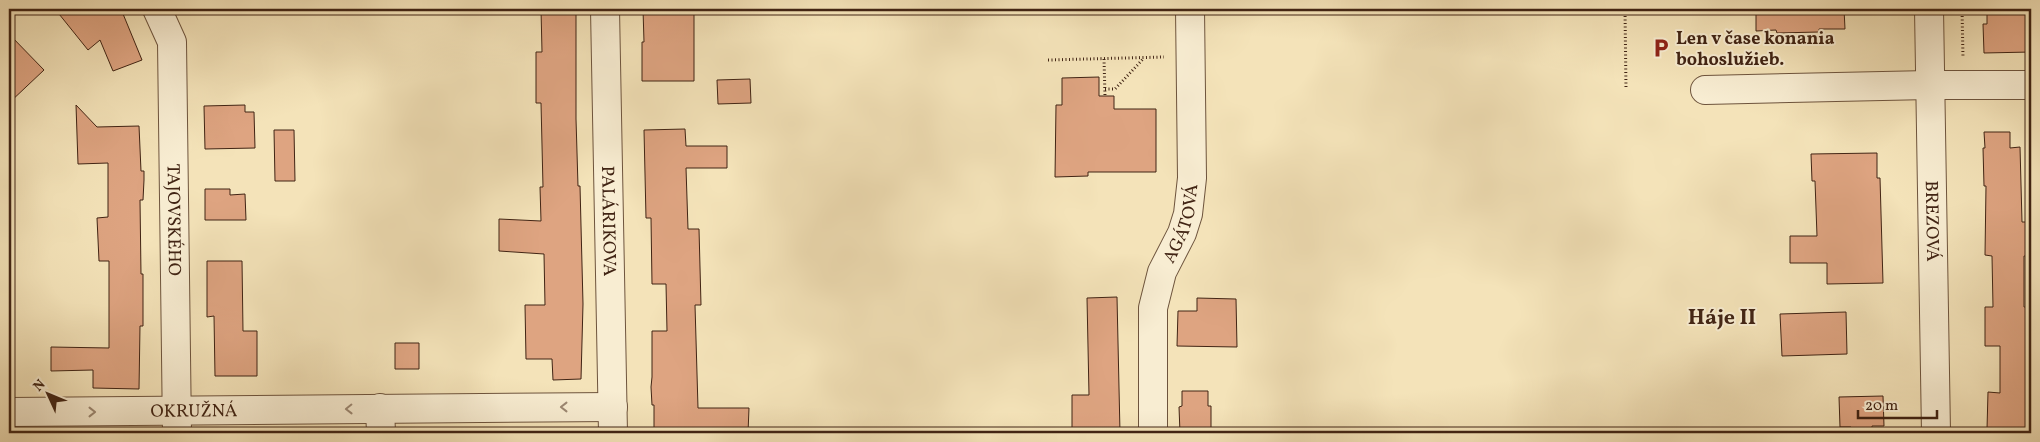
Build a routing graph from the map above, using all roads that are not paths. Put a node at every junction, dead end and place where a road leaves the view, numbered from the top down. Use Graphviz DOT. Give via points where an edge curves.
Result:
graph roads {
  1 [pos="157,9"];
  2 [pos="606,9"];
  3 [pos="1190,9"];
  4 [pos="1929,9"];
  5 [pos="1929,85"];
  6 [pos="2031,85"];
  7 [pos="1705,90"];
  8 [pos="9,412"];
  9 [pos="613,420"];
  10 [pos="380,421"];
  11 [pos="177,422"];
  12 [pos="1153,433"];
  13 [pos="1936,433"];
  1 -- 11 [label="street, TAJOVSKÉHO" via="172,42"];
  2 -- 9 [label="street, PALÁRIKOVA"];
  3 -- 12 [label="street, AGÁTOVÁ" via="1191,188 1188,214 1162,272 1153,308"];
  4 -- 5 [label="street, BREZOVÁ"];
  5 -- 6 [label="street"];
  5 -- 7 [label="street"];
  5 -- 13 [label="street, BREZOVÁ"];
  8 -- 11 [label="street, OKRUŽNÁ, one-way"];
  9 -- 10 [label="street, OKRUŽNÁ, one-way"];
  10 -- 11 [label="street, OKRUŽNÁ, one-way"];
}
